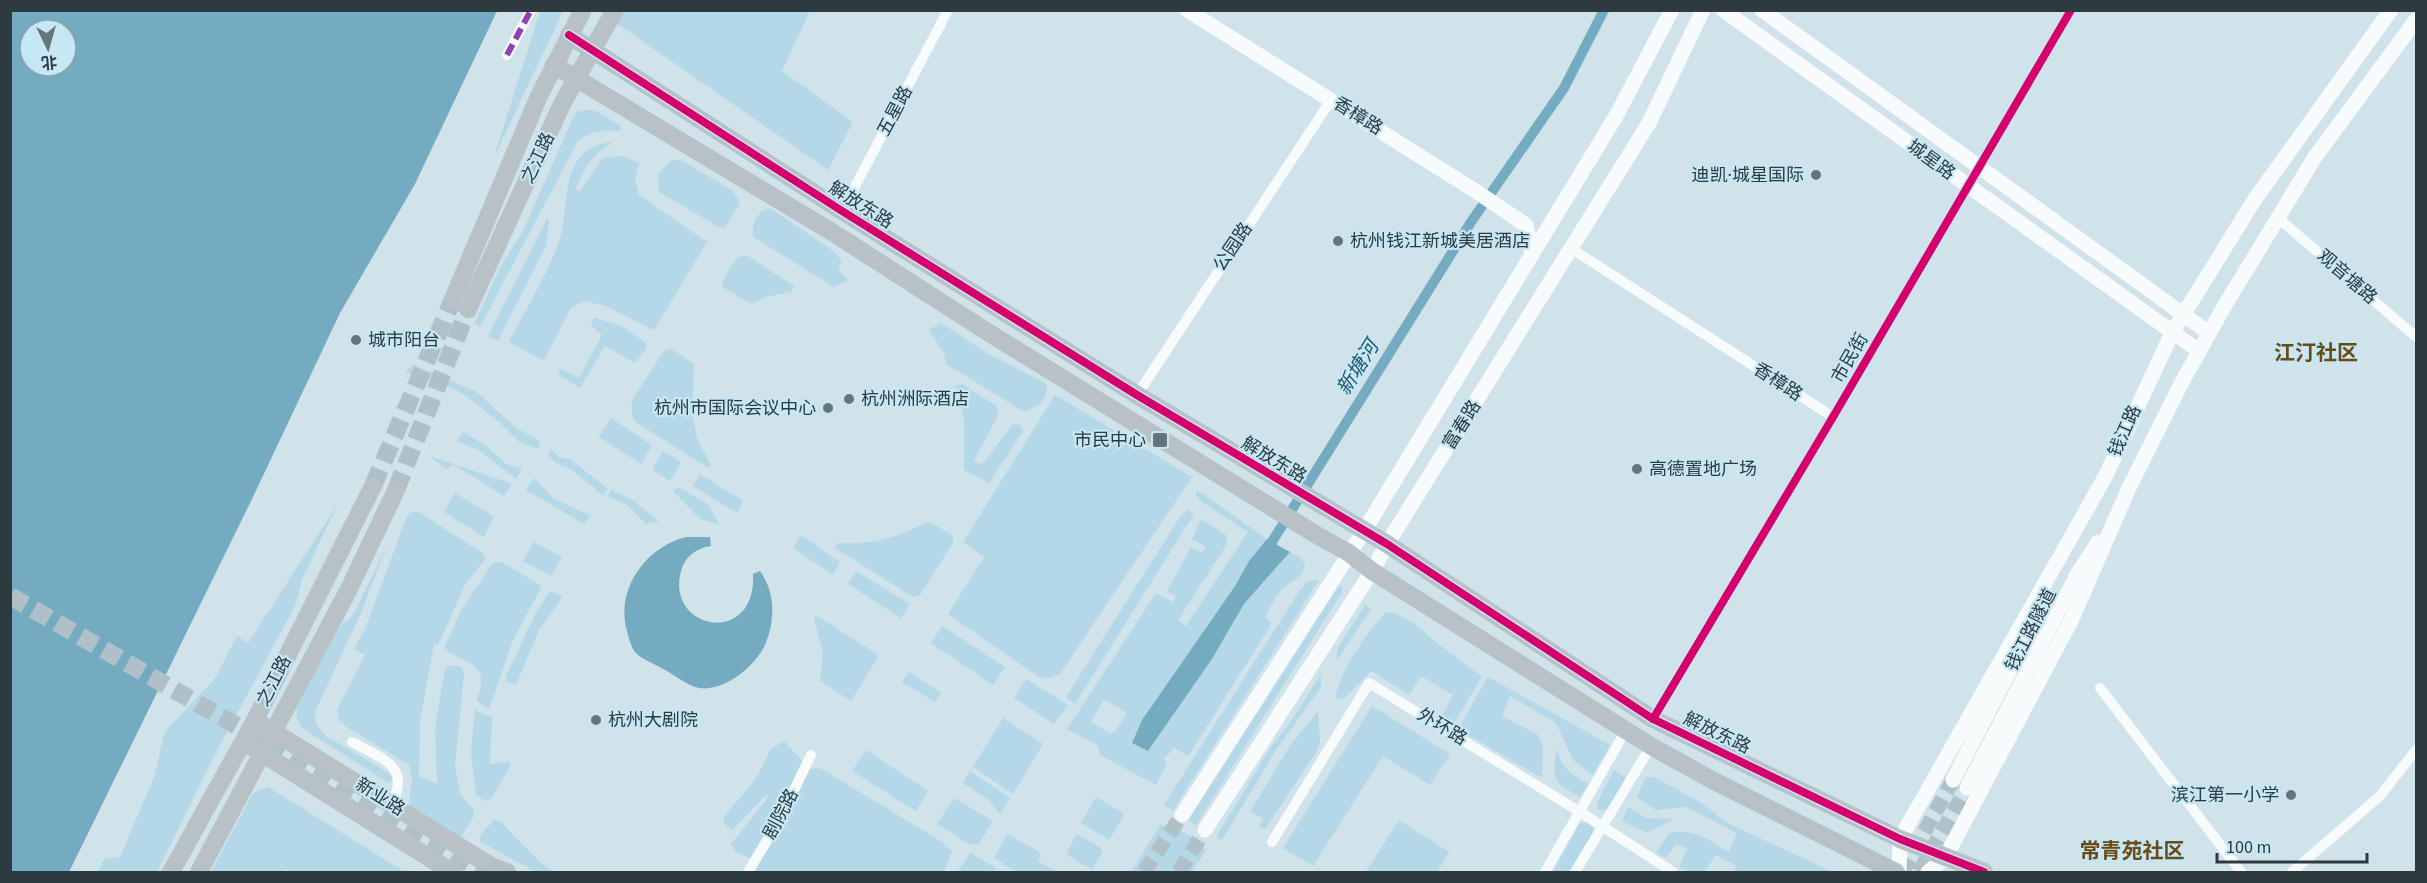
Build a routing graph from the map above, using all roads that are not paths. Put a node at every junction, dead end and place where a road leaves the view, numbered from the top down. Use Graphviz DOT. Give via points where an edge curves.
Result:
graph roads {
  1 [pos="531,10"];
  2 [pos="583,10"];
  3 [pos="615,10"];
  4 [pos="948,10"];
  5 [pos="1188,10"];
  6 [pos="1672,10"];
  7 [pos="1703,10"];
  8 [pos="1723,10"];
  9 [pos="1762,10"];
  10 [pos="2071,10"];
  11 [pos="2391,10"];
  12 [pos="2416,20"];
  13 [pos="569,35"];
  14 [pos="591,51"];
  15 [pos="507,55"];
  16 [pos="554,65"];
  17 [pos="576,78"];
  18 [pos="1331,100"];
  19 [pos="1979,166"];
  20 [pos="1967,186"];
  21 [pos="842,211"];
  22 [pos="1556,215"];
  23 [pos="2277,217"];
  24 [pos="1526,225"];
  25 [pos="1572,249"];
  26 [pos="1532,254"];
  27 [pos="2182,315"];
  28 [pos="2172,333"];
  29 [pos="2209,333"];
  30 [pos="2416,337"];
  31 [pos="2199,351"];
  32 [pos="1137,395"];
  33 [pos="1833,417"];
  34 [pos="2105,477"];
  35 [pos="373,486"];
  36 [pos="396,490"];
  37 [pos="2128,490"];
  38 [pos="1364,531"];
  39 [pos="1387,544"];
  40 [pos="1349,553"];
  41 [pos="1372,571"];
  42 [pos="2100,688"];
  43 [pos="1653,719"];
  44 [pos="255,720"];
  45 [pos="1626,730"];
  46 [pos="274,732"];
  47 [pos="243,742"];
  48 [pos="352,742"];
  49 [pos="1651,746"];
  50 [pos="2416,750"];
  51 [pos="262,754"];
  52 [pos="811,755"];
  53 [pos="392,804"];
  54 [pos="1580,812"];
  55 [pos="1182,814"];
  56 [pos="1603,827"];
  57 [pos="1205,830"];
  58 [pos="1900,839"];
  59 [pos="1272,842"];
  60 [pos="1945,858"];
  61 [pos="171,873"];
  62 [pos="200,873"];
  63 [pos="452,873"];
  64 [pos="507,873"];
  65 [pos="748,873"];
  66 [pos="1545,873"];
  67 [pos="1575,873"];
  68 [pos="1673,873"];
  69 [pos="1898,873"];
  70 [pos="1928,873"];
  71 [pos="1984,873"];
  72 [pos="2241,873"];
  73 [pos="2292,873"];
  1 -- 15 [label="street"];
  2 -- 13 [label="main road, 之江路"];
  3 -- 14 [label="main road, 之江路"];
  4 -- 21 [label="street, 五星路"];
  5 -- 18 [label="main road, 香樟路"];
  6 -- 22 [label="main road, 富春路" via="1616,116"];
  7 -- 25 [label="main road, 富春路" via="1649,123"];
  8 -- 20 [label="main road, 城星路"];
  9 -- 19 [label="main road, 城星路"];
  10 -- 19 [label="street, 市民街"];
  11 -- 27 [label="main road, 钱江路" via="2255,199"];
  12 -- 23 [label="main road, 钱江路" via="2315,157"];
  13 -- 14 [label="main road, 解放东路"];
  13 -- 16 [label="main road, 之江路"];
  14 -- 17 [label="main road, 之江路"];
  14 -- 21 [label="main road, 解放东路"];
  16 -- 17 [label="main road"];
  16 -- 17 [label="main road, 之江路" via="461,304"];
  17 -- 40 [label="main road"];
  18 -- 24 [label="main road, 香樟路"];
  18 -- 32 [label="street, 公园路"];
  19 -- 20 [label="street, 市民街"];
  19 -- 27 [label="main road, 城星路"];
  20 -- 28 [label="main road, 城星路"];
  20 -- 33 [label="street, 市民街"];
  21 -- 32 [label="main road, 解放东路"];
  22 -- 24 [label="main road"];
  22 -- 26 [label="main road, 富春路"];
  23 -- 29 [label="main road, 钱江路"];
  23 -- 30 [label="street, 观音塘路"];
  24 -- 26 [label="main road"];
  25 -- 33 [label="street, 香樟路"];
  25 -- 39 [label="main road, 富春路"];
  26 -- 38 [label="main road, 富春路"];
  27 -- 28 [label="main road, 钱江路"];
  27 -- 29 [label="main road, 城星路"];
  28 -- 31 [label="main road, 城星路"];
  28 -- 34 [label="main road, 钱江路"];
  29 -- 31 [label="main road, 钱江路"];
  31 -- 37 [label="main road, 钱江路"];
  32 -- 38 [label="main road, 解放东路"];
  33 -- 43 [label="street, 市民街"];
  34 -- 37 [label="main road, 钱江路隧道" via="1960,784"];
  34 -- 58 [label="main road, 钱江路"];
  35 -- 44 [label="main road, 之江路"];
  36 -- 46 [label="main road, 之江路"];
  37 -- 60 [label="main road, 钱江路" via="2072,619"];
  38 -- 39 [label="main road, 解放东路"];
  38 -- 40 [label="main road, 富春路"];
  39 -- 41 [label="main road, 富春路"];
  39 -- 43 [label="main road, 解放东路"];
  40 -- 41 [label="main road"];
  40 -- 55 [label="main road, 富春路"];
  41 -- 45 [label="main road"];
  41 -- 57 [label="main road, 富春路"];
  42 -- 72 [label="street"];
  43 -- 58 [label="main road, 解放东路"];
  44 -- 46 [label="main road, 新业路"];
  44 -- 47 [label="main road, 之江路"];
  45 -- 49 [label="main road"];
  45 -- 54 [label="street"];
  46 -- 51 [label="main road, 之江路"];
  46 -- 53 [label="main road, 新业路"];
  47 -- 51 [label="main road, 新业路"];
  47 -- 61 [label="main road, 之江路"];
  48 -- 53 [label="street" via="392,764 397,771 398,790"];
  49 -- 56 [label="street"];
  49 -- 69 [label="main road"];
  50 -- 73 [label="street" via="2380,796"];
  51 -- 62 [label="main road, 之江路"];
  51 -- 63 [label="main road, 新业路"];
  52 -- 65 [label="street, 剧院路"];
  53 -- 64 [label="main road, 新业路"];
  54 -- 56 [label="street, 外环路"];
  54 -- 59 [label="street, 外环路" via="1369,682"];
  54 -- 66 [label="street"];
  56 -- 67 [label="street"];
  56 -- 68 [label="street, 外环路"];
  58 -- 60 [label="main road, 解放东路"];
  58 -- 69 [label="main road, 钱江路"];
  60 -- 70 [label="main road, 钱江路"];
  60 -- 71 [label="main road, 解放东路"];
}
